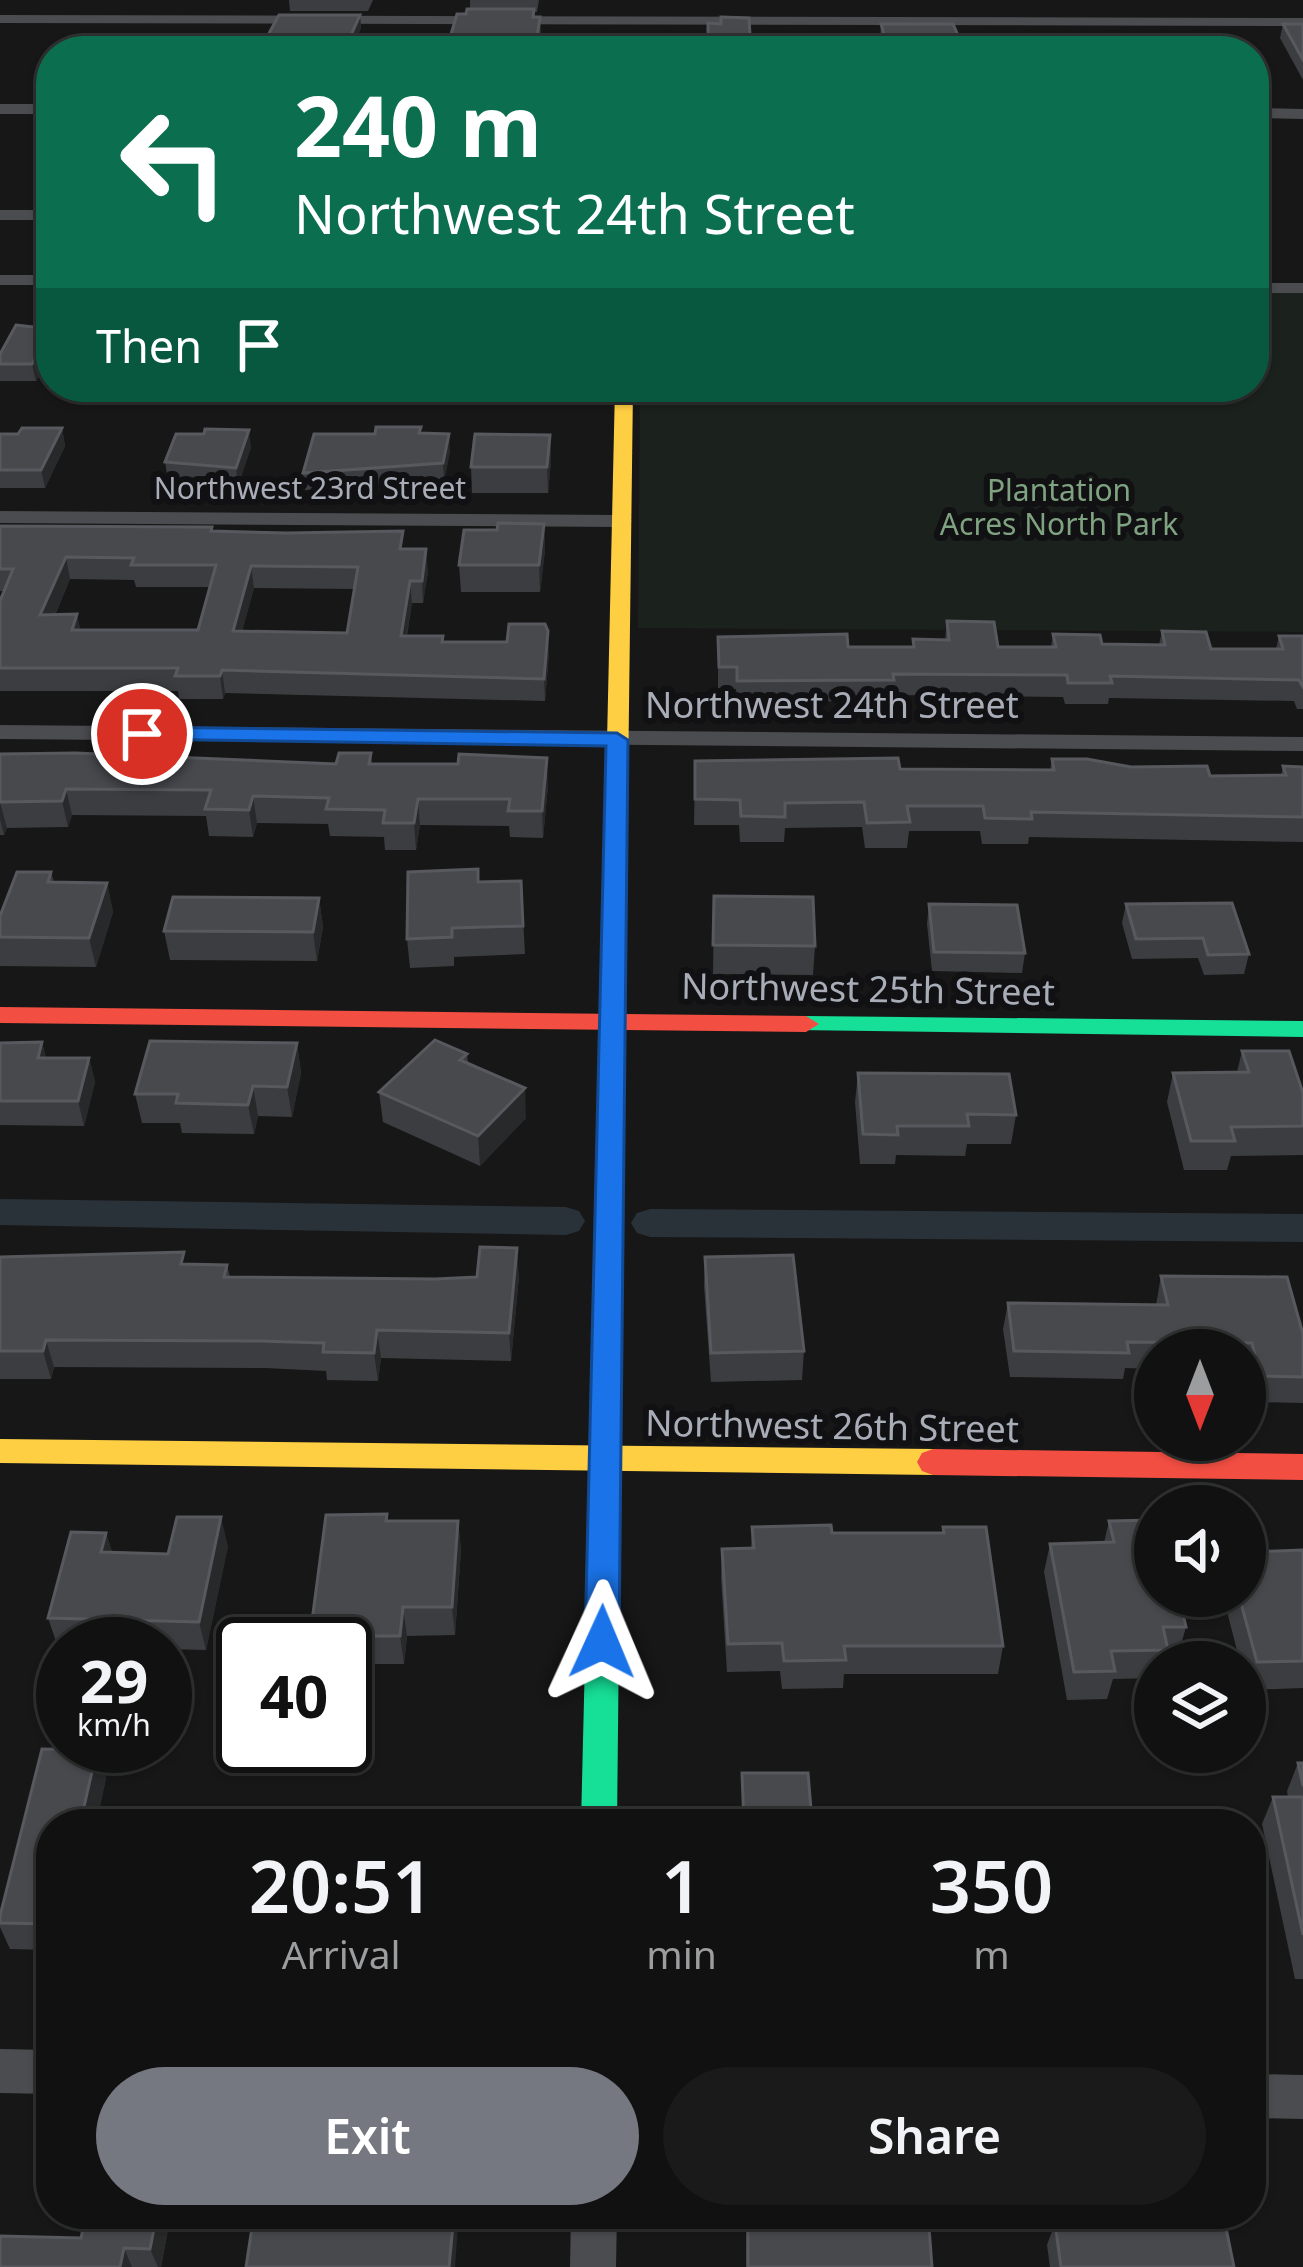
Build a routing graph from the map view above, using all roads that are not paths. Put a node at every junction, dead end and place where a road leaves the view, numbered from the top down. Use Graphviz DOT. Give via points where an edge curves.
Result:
graph roads {
  1 [pos="629,0"];
  2 [pos="0,20"];
  3 [pos="1303,22"];
  4 [pos="628,28"];
  5 [pos="0,109"];
  6 [pos="36,110"];
  7 [pos="1269,113"];
  8 [pos="1303,114"];
  9 [pos="0,214"];
  10 [pos="36,215"];
  11 [pos="0,280"];
  12 [pos="36,280"];
  13 [pos="1269,288"];
  14 [pos="1303,288"];
  15 [pos="624,402"];
  16 [pos="0,517"];
  17 [pos="620,521"];
  18 [pos="0,732"];
  19 [pos="617,740"];
  20 [pos="1303,743"];
  21 [pos="0,1015"];
  22 [pos="614,1022"];
  23 [pos="1303,1029"];
  24 [pos="0,1451"];
  25 [pos="605,1460"];
  26 [pos="1303,1467"];
  27 [pos="599,1809"];
  28 [pos="0,2071"];
  29 [pos="36,2072"];
  30 [pos="1266,2096"];
  31 [pos="1303,2097"];
  32 [pos="594,2229"];
  33 [pos="593,2267"];
  1 -- 4 [label="street"];
  2 -- 4 [label="street"];
  3 -- 4 [label="street"];
  5 -- 6 [label="street"];
  7 -- 8 [label="street"];
  9 -- 10 [label="street"];
  11 -- 12 [label="street"];
  13 -- 14 [label="street"];
  15 -- 17 [label="street"];
  16 -- 17 [label="street, Northwest 23rd Street"];
  17 -- 19 [label="street"];
  18 -- 19 [label="street, Northwest 24th Street"];
  19 -- 20 [label="street, Northwest 24th Street"];
  19 -- 22 [label="street"];
  21 -- 22 [label="street, Northwest 25th Street"];
  22 -- 23 [label="street, Northwest 25th Street"];
  22 -- 25 [label="street"];
  24 -- 25 [label="street, Northwest 26th Street"];
  25 -- 26 [label="street, Northwest 26th Street"];
  25 -- 27 [label="street"];
  28 -- 29 [label="street"];
  30 -- 31 [label="street"];
  32 -- 33 [label="street"];
}
